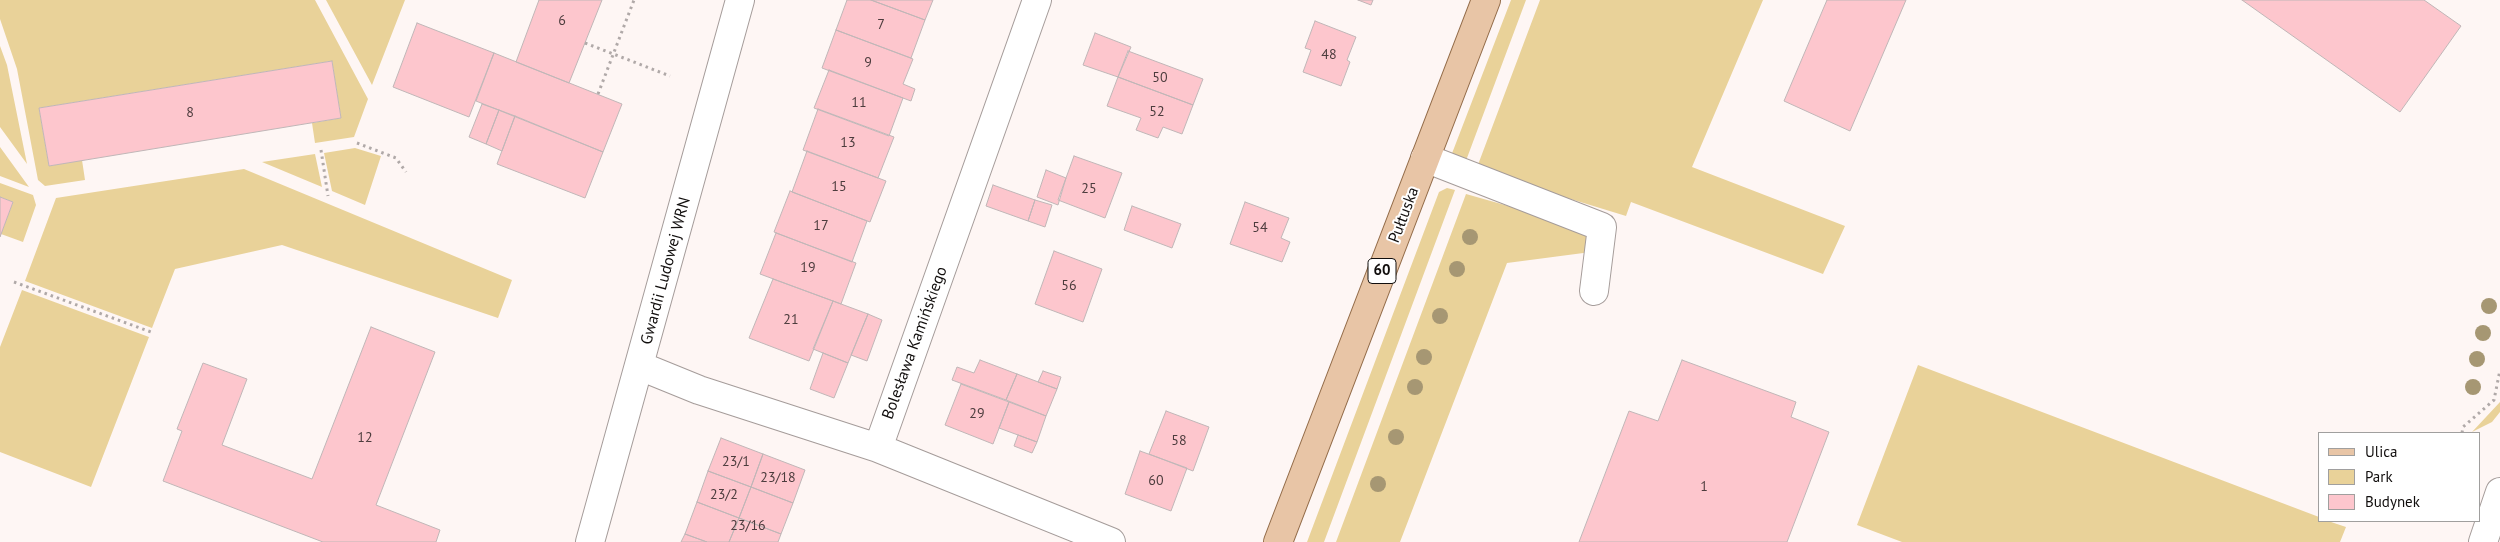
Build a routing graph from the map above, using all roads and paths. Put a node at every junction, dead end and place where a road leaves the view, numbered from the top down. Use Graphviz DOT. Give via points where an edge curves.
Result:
graph roads {
  1 [pos="634,0"];
  2 [pos="740,0"];
  3 [pos="1037,0"];
  4 [pos="1486,0"];
  5 [pos="585,43"];
  6 [pos="614,54"];
  7 [pos="670,76"];
  8 [pos="598,94"];
  9 [pos="357,144"];
  10 [pos="321,150"];
  11 [pos="1425,158"];
  12 [pos="406,172"];
  13 [pos="328,196"];
  14 [pos="14,282"];
  15 [pos="1594,291"];
  16 [pos="151,332"];
  17 [pos="640,366"];
  18 [pos="2500,370"];
  19 [pos="2462,432"];
  20 [pos="878,448"];
  21 [pos="2500,492"];
  22 [pos="590,542"];
  23 [pos="1111,542"];
  24 [pos="1278,542"];
  25 [pos="2483,542"];
  1 -- 6 [label="path"];
  2 -- 17 [label="street, Gwardii Ludowej WRN"];
  3 -- 20 [label="street, Bolesława Kamińskiego"];
  4 -- 11 [label="main road, Pułtuska / 60"];
  5 -- 6 [label="path"];
  6 -- 7 [label="path"];
  6 -- 8 [label="path"];
  9 -- 12 [label="path" via="396,158"];
  10 -- 13 [label="path"];
  11 -- 15 [label="street" via="1602,227"];
  11 -- 24 [label="main road, Pułtuska / 60"];
  14 -- 16 [label="path"];
  17 -- 20 [label="street" via="699,390"];
  17 -- 22 [label="street, Gwardii Ludowej WRN"];
  18 -- 19 [label="path" via="2494,400"];
  20 -- 23 [label="street"];
  21 -- 25 [label="street"];
}
